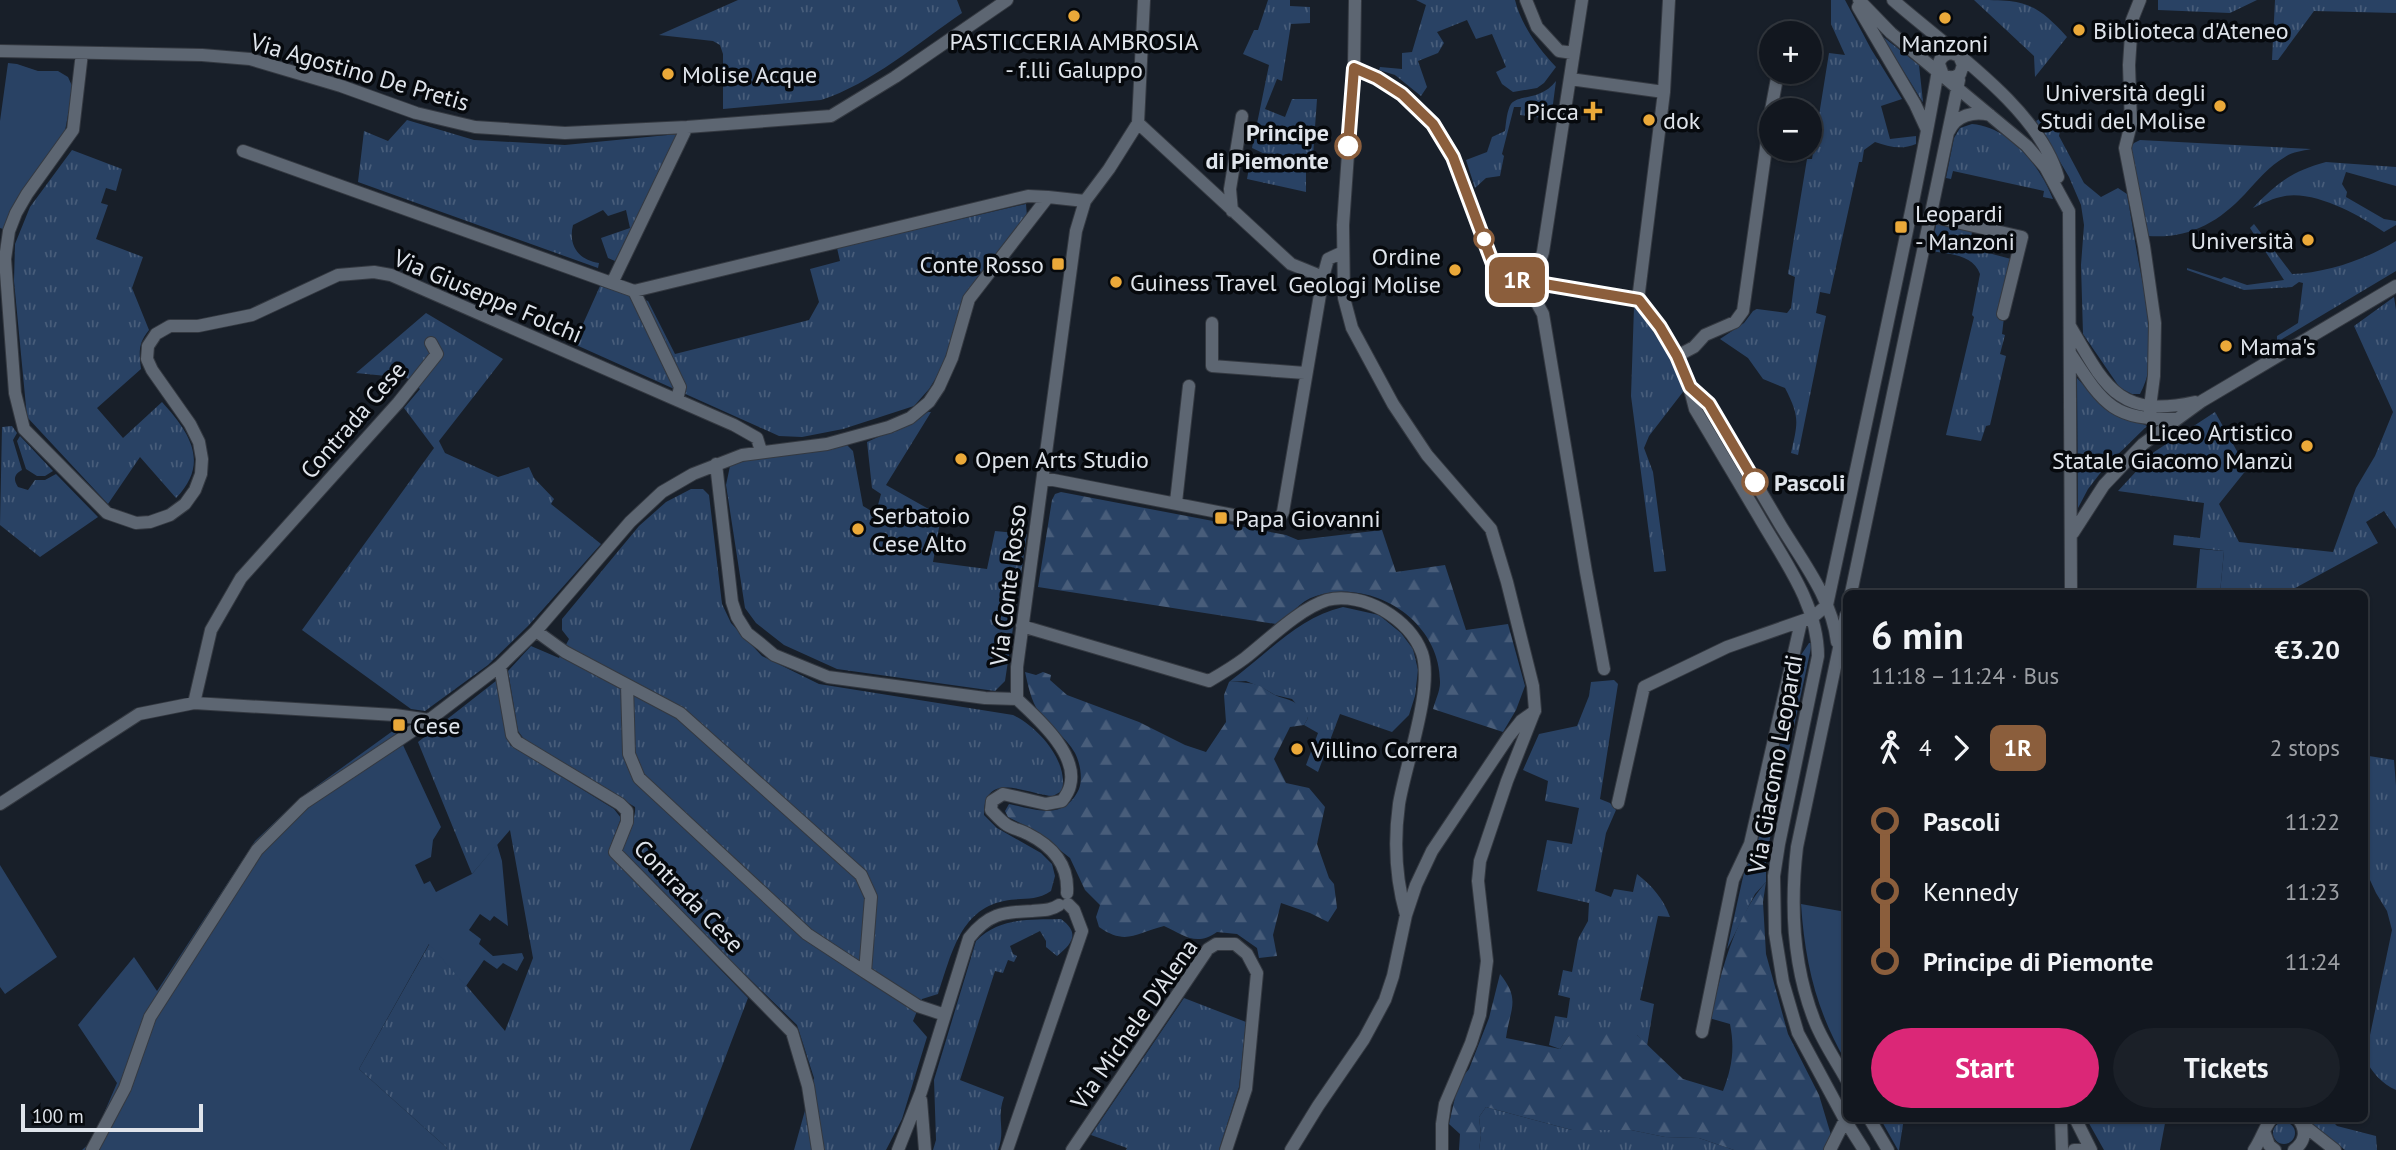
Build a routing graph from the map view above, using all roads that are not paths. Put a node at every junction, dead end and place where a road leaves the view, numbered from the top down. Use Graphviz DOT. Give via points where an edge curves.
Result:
graph roads {
  1 [pos="1007,0"];
  2 [pos="1144,0"];
  3 [pos="1355,0"];
  4 [pos="1526,0"];
  5 [pos="1582,0"];
  6 [pos="1669,0"];
  7 [pos="1857,0"];
  8 [pos="1893,0"];
  9 [pos="2140,0"];
  10 [pos="1,51"];
  11 [pos="82,53"];
  12 [pos="1573,53"];
  13 [pos="1959,57"];
  14 [pos="0,65"];
  15 [pos="1354,68"];
  16 [pos="1940,70"];
  17 [pos="1570,79"];
  18 [pos="1959,80"];
  19 [pos="1664,92"];
  20 [pos="1242,116"];
  21 [pos="1992,116"];
  22 [pos="1138,122"];
  23 [pos="687,127"];
  24 [pos="1927,130"];
  25 [pos="1948,134"];
  26 [pos="243,152"];
  27 [pos="1764,161"];
  28 [pos="1048,197"];
  29 [pos="1084,201"];
  30 [pos="2064,201"];
  31 [pos="1233,211"];
  32 [pos="1930,216"];
  33 [pos="1905,242"];
  34 [pos="1924,245"];
  35 [pos="1343,251"];
  36 [pos="2,259"];
  37 [pos="1323,277"];
  38 [pos="1540,279"];
  39 [pos="1520,281"];
  40 [pos="612,283"];
  41 [pos="2396,286"];
  42 [pos="634,291"];
  43 [pos="1533,296"];
  44 [pos="1639,300"];
  45 [pos="0,304"];
  46 [pos="1891,310"];
  47 [pos="1909,313"];
  48 [pos="2003,314"];
  49 [pos="1212,323"];
  50 [pos="2070,326"];
  51 [pos="431,343"];
  52 [pos="2070,353"];
  53 [pos="1677,356"];
  54 [pos="1305,373"];
  55 [pos="1189,386"];
  56 [pos="1690,387"];
  57 [pos="15,393"];
  58 [pos="677,400"];
  59 [pos="2202,401"];
  60 [pos="1870,408"];
  61 [pos="1889,411"];
  62 [pos="2150,413"];
  63 [pos="2177,419"];
  64 [pos="761,451"];
  65 [pos="716,464"];
  66 [pos="1043,478"];
  67 [pos="1177,502"];
  68 [pos="2072,534"];
  69 [pos="1852,590"];
  70 [pos="2071,590"];
  71 [pos="1827,605"];
  72 [pos="1807,620"];
  73 [pos="1022,626"];
  74 [pos="536,631"];
  75 [pos="1842,658"];
  76 [pos="500,666"];
  77 [pos="1604,669"];
  78 [pos="627,685"];
  79 [pos="1017,699"];
  80 [pos="194,703"];
  81 [pos="1535,710"];
  82 [pos="429,720"];
  83 [pos="1618,803"];
  84 [pos="0,804"];
  85 [pos="1779,844"];
  86 [pos="1797,847"];
  87 [pos="1064,901"];
  88 [pos="1406,915"];
  89 [pos="865,972"];
  90 [pos="945,1015"];
  91 [pos="1702,1032"];
  92 [pos="1827,1044"];
  93 [pos="1808,1054"];
  94 [pos="1843,1073"];
  95 [pos="921,1092"];
  96 [pos="1843,1116"];
  97 [pos="1844,1122"];
  98 [pos="1846,1122"];
  99 [pos="1871,1122"];
  100 [pos="2061,1122"];
  101 [pos="2078,1122"];
  102 [pos="2271,1122"];
  103 [pos="2300,1122"];
  104 [pos="2301,1122"];
  105 [pos="2063,1136"];
  106 [pos="2268,1144"];
  107 [pos="1885,1145"];
  108 [pos="2301,1149"];
  109 [pos="92,1150"];
  110 [pos="818,1150"];
  111 [pos="898,1150"];
  112 [pos="925,1150"];
  113 [pos="1007,1150"];
  114 [pos="1072,1150"];
  115 [pos="1226,1150"];
  116 [pos="1292,1150"];
  117 [pos="1441,1150"];
  118 [pos="1830,1150"];
  119 [pos="1865,1150"];
  120 [pos="2053,1150"];
  121 [pos="2062,1150"];
  122 [pos="2074,1150"];
  123 [pos="2085,1150"];
  124 [pos="2091,1150"];
  125 [pos="2253,1150"];
  126 [pos="2336,1150"];
  1 -- 23 [label="street, Via Agostino De Pretis" via="831,116"];
  2 -- 22 [label="street, Via Conte Rosso"];
  3 -- 15 [label="street"];
  4 -- 12 [label="street" via="1537,27 1559,51"];
  5 -- 12 [label="street"];
  6 -- 19 [label="street"];
  7 -- 16 [label="street"];
  7 -- 24 [label="street"];
  8 -- 13 [label="street"];
  9 -- 62 [label="street" via="2133,20 2131,124 2125,148 2155,323"];
  10 -- 11 [label="street, Via Agostino De Pretis"];
  10 -- 14 [label="street, Via Agostino De Pretis"];
  11 -- 23 [label="street, Via Agostino De Pretis" via="250,59 416,113 475,127 565,133"];
  11 -- 36 [label="street, Via Giuseppe Folchi" via="73,130 27,194 9,231"];
  12 -- 17 [label="street"];
  13 -- 16 [label="street" via="1946,54"];
  13 -- 18 [label="street" via="1963,65"];
  13 -- 30 [label="street" via="2031,125 2056,169"];
  15 -- 35 [label="street"];
  15 -- 39 [label="street" via="1402,94 1433,124 1453,157 1493,264"];
  16 -- 18 [label="street"];
  16 -- 24 [label="street, Via Giacomo Leopardi"];
  17 -- 19 [label="street"];
  17 -- 38 [label="street"];
  18 -- 21 [label="street"];
  18 -- 25 [label="street"];
  19 -- 44 [label="street"];
  20 -- 31 [label="street" via="1230,189"];
  21 -- 25 [label="street" via="1965,115"];
  21 -- 30 [label="street" via="2045,167"];
  22 -- 29 [label="street, Via Conte Rosso"];
  22 -- 31 [label="street"];
  23 -- 40 [label="street"];
  24 -- 33 [label="street, Via Giacomo Leopardi"];
  25 -- 32 [label="street"];
  26 -- 40 [label="street, Via Giuseppe Folchi"];
  27 -- 53 [label="street" via="1743,312 1735,322 1705,335"];
  28 -- 29 [label="street"];
  28 -- 42 [label="street" via="1028,196"];
  28 -- 64 [label="street" via="969,299 952,358 929,402 889,427 827,444"];
  29 -- 66 [label="street, Via Conte Rosso" via="1076,231"];
  30 -- 50 [label="street" via="2071,226"];
  31 -- 37 [label="street" via="1291,264"];
  32 -- 34 [label="street"];
  32 -- 48 [label="street" via="2022,237"];
  33 -- 34 [label="street"];
  33 -- 46 [label="street, Via Giacomo Leopardi"];
  34 -- 47 [label="street"];
  35 -- 37 [label="street" via="1328,259"];
  35 -- 81 [label="street" via="1352,328 1426,455 1491,529"];
  36 -- 57 [label="street, Via Giuseppe Folchi"];
  37 -- 54 [label="street"];
  38 -- 39 [label="street" via="1526,273"];
  38 -- 43 [label="street" via="1541,292"];
  38 -- 44 [label="street"];
  39 -- 43 [label="street" via="1522,292"];
  40 -- 42 [label="street, Via Giuseppe Folchi"];
  41 -- 59 [label="street"];
  42 -- 58 [label="street" via="680,387"];
  43 -- 77 [label="street" via="1543,314"];
  44 -- 53 [label="street"];
  45 -- 57 [label="street" via="8,390"];
  46 -- 47 [label="street"];
  46 -- 60 [label="street, Via Giacomo Leopardi"];
  47 -- 61 [label="street"];
  49 -- 54 [label="street" via="1212,366"];
  50 -- 52 [label="street"];
  50 -- 62 [label="street" via="2108,385"];
  51 -- 80 [label="street, Contrada Cese" via="437,354 398,403 241,578 211,630"];
  52 -- 62 [label="street" via="2107,402 2135,417"];
  52 -- 68 [label="street"];
  53 -- 56 [label="street"];
  54 -- 67 [label="street" via="1278,521"];
  55 -- 67 [label="street"];
  56 -- 71 [label="street" via="1709,404"];
  56 -- 72 [label="street" via="1695,409 1797,581"];
  57 -- 58 [label="street, Via Giuseppe Folchi" via="24,429 100,508 136,523 170,515 185,504 201,474 199,442 147,359 156,334 170,326 198,326 251,315 338,275 391,275"];
  58 -- 64 [label="street, Via Giuseppe Folchi" via="757,438"];
  59 -- 62 [label="street"];
  59 -- 63 [label="street"];
  60 -- 61 [label="street"];
  60 -- 71 [label="street, Via Giacomo Leopardi"];
  61 -- 69 [label="street"];
  62 -- 63 [label="street"];
  63 -- 68 [label="street" via="2132,454"];
  64 -- 65 [label="street"];
  65 -- 74 [label="street" via="662,492 630,522"];
  65 -- 79 [label="street" via="732,602 747,632 761,644 828,677"];
  66 -- 67 [label="street"];
  66 -- 73 [label="street, Via Conte Rosso"];
  68 -- 70 [label="street"];
  71 -- 72 [label="street, Via Giacomo Leopardi"];
  71 -- 75 [label="street, Via Giacomo Leopardi"];
  72 -- 83 [label="street, Via Giacomo Leopardi" via="1727,647 1644,687"];
  72 -- 85 [label="street, Via Giacomo Leopardi" via="1818,641 1818,656"];
  72 -- 91 [label="street, Via Giacomo Leopardi" via="1750,844 1733,880"];
  73 -- 79 [label="street, Via Conte Rosso"];
  73 -- 88 [label="street" via="1209,681 1326,600 1356,600 1394,617 1415,640 1425,674 1399,805 1399,891"];
  74 -- 76 [label="street"];
  74 -- 78 [label="street"];
  75 -- 86 [label="street, Via Giacomo Leopardi"];
  76 -- 82 [label="street"];
  76 -- 110 [label="street, Contrada Cese" via="517,742 627,811 615,852 792,1032 808,1086"];
  78 -- 89 [label="street" via="629,754 639,778 807,934"];
  78 -- 89 [label="street" via="680,713 861,875 871,897"];
  79 -- 87 [label="street, Via Conte Rosso" via="1063,749 1070,787 1062,801 1046,804 1003,794 992,801 991,810 1009,827 1052,849 1068,882"];
  80 -- 82 [label="street"];
  80 -- 84 [label="street" via="139,713"];
  81 -- 88 [label="street" via="1508,736 1432,851"];
  81 -- 117 [label="street" via="1480,861 1487,961 1482,1002 1471,1044 1445,1104"];
  82 -- 109 [label="street" via="304,803 257,850 150,1017 125,1087"];
  85 -- 86 [label="street"];
  85 -- 93 [label="street, Via Giacomo Leopardi" via="1773,906 1777,952 1790,1012"];
  86 -- 92 [label="street, Via Giacomo Leopardi" via="1793,879 1797,953 1815,1023"];
  87 -- 90 [label="street" via="1047,910 1000,914 979,925 969,939"];
  87 -- 113 [label="street" via="1074,910 1082,931"];
  88 -- 116 [label="street" via="1385,1000"];
  89 -- 90 [label="street" via="918,1006"];
  90 -- 95 [label="street"];
  92 -- 93 [label="street"];
  92 -- 94 [label="street, Via Giacomo Leopardi"];
  93 -- 96 [label="street, Via Giacomo Leopardi"];
  95 -- 111 [label="street"];
  95 -- 112 [label="street"];
  97 -- 118 [label="street"];
  98 -- 119 [label="street, Via Giacomo Leopardi"];
  99 -- 107 [label="street"];
  100 -- 105 [label="street"];
  101 -- 124 [label="street"];
  102 -- 106 [label="street"];
  103 -- 108 [label="street" via="2304,1135"];
  104 -- 126 [label="street"];
  105 -- 120 [label="street"];
  105 -- 121 [label="street"];
  106 -- 125 [label="street"];
  107 -- 119 [label="street"];
  114 -- 115 [label="street, Via Michele D'Alena" via="1208,949 1225,942 1247,954 1257,973 1246,1089"];
  122 -- 123 [label="street"];
}
